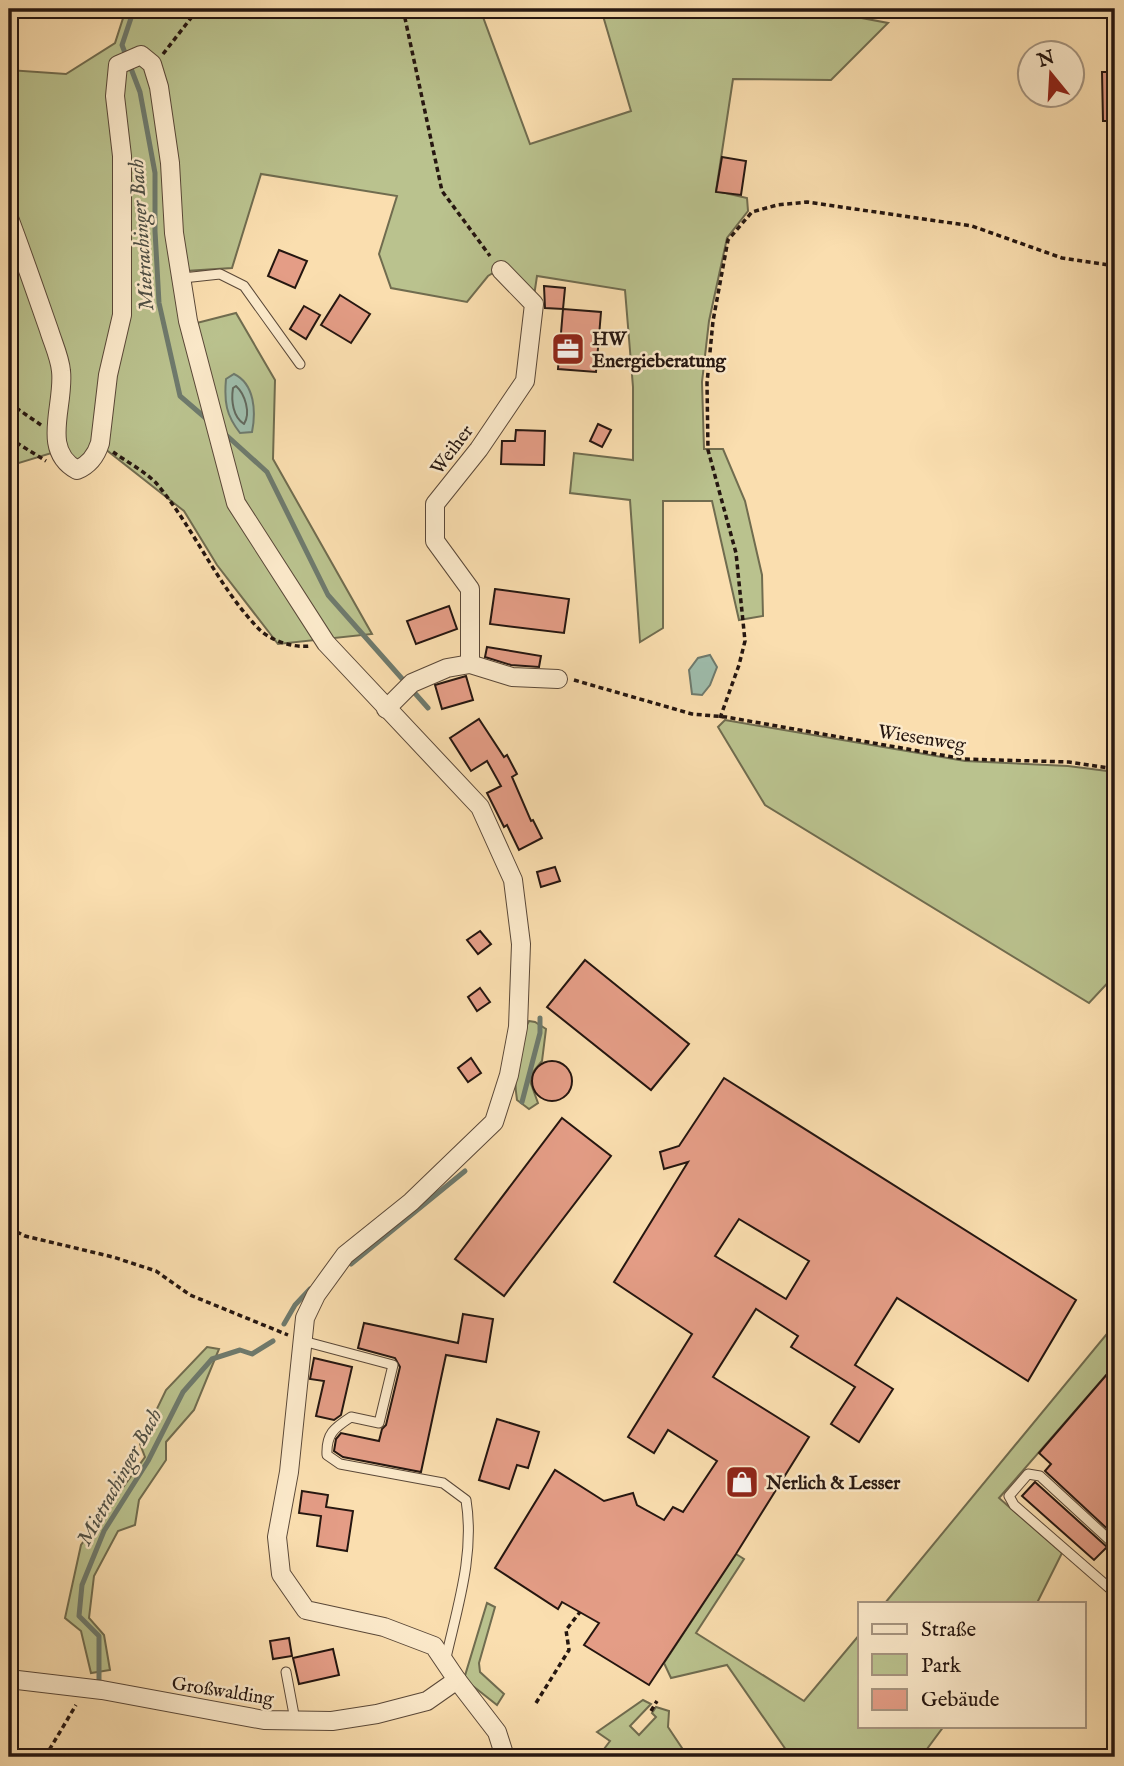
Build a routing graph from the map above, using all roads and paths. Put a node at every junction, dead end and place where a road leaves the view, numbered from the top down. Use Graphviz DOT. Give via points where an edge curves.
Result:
graph roads {
  1 [pos="198,9"];
  2 [pos="403,9"];
  3 [pos="146,60"];
  4 [pos="9,218"];
  5 [pos="1115,266"];
  6 [pos="501,270"];
  7 [pos="183,278"];
  8 [pos="300,364"];
  9 [pos="9,403"];
  10 [pos="55,433"];
  11 [pos="9,438"];
  12 [pos="100,443"];
  13 [pos="65,464"];
  14 [pos="326,643"];
  15 [pos="470,664"];
  16 [pos="558,678"];
  17 [pos="386,709"];
  18 [pos="720,718"];
  19 [pos="1115,769"];
  20 [pos="9,1228"];
  21 [pos="303,1341"];
  22 [pos="1115,1545"];
  23 [pos="1115,1593"];
  24 [pos="580,1612"];
  25 [pos="445,1663"];
  26 [pos="286,1672"];
  27 [pos="9,1679"];
  28 [pos="457,1680"];
  29 [pos="86,1688"];
  30 [pos="657,1701"];
  31 [pos="536,1703"];
  32 [pos="651,1711"];
  33 [pos="295,1720"];
  34 [pos="45,1757"];
  35 [pos="505,1757"];
  1 -- 3 [label="path" via="168,50"];
  2 -- 6 [label="path" via="442,191"];
  3 -- 7 [label="street" via="161,100"];
  3 -- 12 [label="street" via="118,65 122,316 108,374"];
  4 -- 10 [label="street" via="61,370"];
  5 -- 18 [label="path" via="1062,258 972,226 807,202 752,212 728,240 707,383 708,450 736,553 745,641"];
  6 -- 15 [label="street, Weiher" via="534,304 524,381 435,505 435,541 470,589"];
  7 -- 8 [label="lane" via="220,274 244,286"];
  7 -- 14 [label="street" via="188,321 236,503"];
  9 -- 10 [label="path"];
  10 -- 13 [label="street"];
  11 -- 13 [label="path" via="42,461"];
  12 -- 13 [label="street" via="86,466 76,470"];
  12 -- 14 [label="path" via="156,483 261,631 279,642 301,647"];
  14 -- 17 [label="street"];
  15 -- 16 [label="street" via="512,677"];
  15 -- 17 [label="street" via="447,668 406,688"];
  16 -- 18 [label="path"];
  17 -- 21 [label="street" via="480,807 513,880 521,944 518,1027 494,1122 411,1202 345,1255 316,1295 305,1318"];
  18 -- 19 [label="path, Wiesenweg" via="964,758 1069,762"];
  20 -- 21 [label="path" via="156,1271 190,1295"];
  21 -- 25 [label="street" via="277,1537 281,1574 306,1611 384,1627 434,1646"];
  21 -- 25 [label="lane" via="393,1365 379,1423 351,1417 334,1428 326,1443 327,1455 340,1464 443,1483 466,1500 470,1524 464,1585"];
  22 -- 23 [label="lane" via="1040,1476 1028,1474 1009,1496 1013,1505"];
  24 -- 31 [label="path" via="566,1630 569,1650"];
  25 -- 28 [label="street"];
  26 -- 33 [label="lane"];
  27 -- 29 [label="street, Großwalding"];
  28 -- 33 [label="street, Großwalding" via="426,1701 377,1714 332,1721"];
  28 -- 35 [label="street" via="497,1732"];
  29 -- 33 [label="street, Großwalding" via="264,1720"];
  29 -- 34 [label="path"];
  30 -- 32 [label="path"];
}
